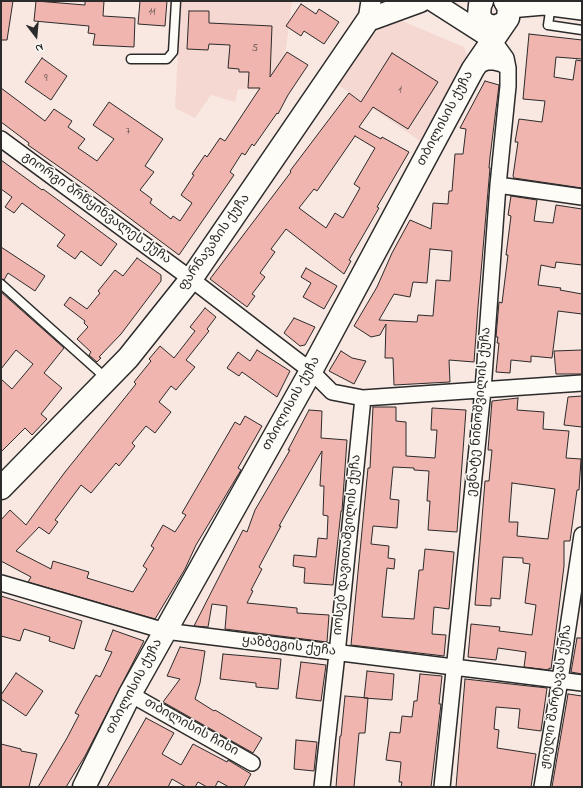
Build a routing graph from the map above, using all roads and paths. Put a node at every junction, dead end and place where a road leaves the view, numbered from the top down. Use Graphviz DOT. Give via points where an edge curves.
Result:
graph roads {
  1 [pos="176,1"];
  2 [pos="420,1"];
  3 [pos="432,1"];
  4 [pos="551,5"];
  5 [pos="361,6"];
  6 [pos="482,10"];
  7 [pos="582,10"];
  8 [pos="505,13"];
  9 [pos="582,30"];
  10 [pos="131,59"];
  11 [pos="508,68"];
  12 [pos="473,69"];
  13 [pos="1,139"];
  14 [pos="498,185"];
  15 [pos="582,197"];
  16 [pos="191,279"];
  17 [pos="1,284"];
  18 [pos="311,371"];
  19 [pos="108,379"];
  20 [pos="582,383"];
  21 [pos="483,390"];
  22 [pos="363,398"];
  23 [pos="1,488"];
  24 [pos="582,535"];
  25 [pos="1,583"];
  26 [pos="165,631"];
  27 [pos="337,654"];
  28 [pos="454,668"];
  29 [pos="560,680"];
  30 [pos="582,683"];
  31 [pos="130,694"];
  32 [pos="252,762"];
  33 [pos="84,787"];
  34 [pos="322,787"];
  35 [pos="442,787"];
  36 [pos="542,787"];
  1 -- 10 [label="lane" via="173,52 167,59"];
  2 -- 5 [label="main road, ფარნავაზის ქუჩა"];
  3 -- 8 [label="street"];
  4 -- 7 [label="street"];
  4 -- 8 [label="street" via="532,5"];
  4 -- 9 [label="lane" via="548,25"];
  5 -- 16 [label="main road, ფარნავაზის ქუჩა"];
  6 -- 8 [label="main road" via="484,24 489,26 500,26"];
  8 -- 11 [label="street, ეგნატე ნინოშვილის ქუჩა"];
  8 -- 12 [label="main road, თბილისის ქუჩა"];
  11 -- 12 [label="street" via="502,64 486,62"];
  11 -- 14 [label="street, ეგნატე ნინოშვილის ქუჩა"];
  12 -- 18 [label="main road, თბილისის ქუჩა"];
  13 -- 16 [label="street, გიორგი ბრწყინვალეს ქუჩა"];
  14 -- 15 [label="street"];
  14 -- 21 [label="street, ეგნატე ნინოშვილის ქუჩა"];
  16 -- 18 [label="street, გიორგი ბრწყინვალეს ქუჩა"];
  16 -- 19 [label="main road, ფარნავაზის ქუჩა"];
  17 -- 19 [label="lane"];
  18 -- 22 [label="street, გიორგი ბრწყინვალეს ქუჩა" via="332,392"];
  18 -- 26 [label="main road, თბილისის ქუჩა"];
  19 -- 23 [label="main road, ფარნავაზის ქუჩა"];
  20 -- 21 [label="street, გიორგი ბრწყინვალეს ქუჩა"];
  21 -- 22 [label="street, გიორგი ბრწყინვალეს ქუჩა"];
  21 -- 28 [label="street, ეგნატე ნინოშვილის ქუჩა"];
  22 -- 27 [label="street, იოსებ დავითაშვილის ქუჩა"];
  24 -- 29 [label="street, ჟიული შარტავას ქუჩა"];
  25 -- 26 [label="street, ყაზბეგის ქუჩა"];
  26 -- 27 [label="street, ყაზბეგის ქუჩა"];
  26 -- 31 [label="main road, თბილისის ქუჩა"];
  27 -- 28 [label="street, ყაზბეგის ქუჩა"];
  27 -- 34 [label="street, იოსებ დავითაშვილის ქუჩა"];
  28 -- 29 [label="street, ყაზბეგის ქუჩა"];
  28 -- 35 [label="street, ეგნატე ნინოშვილის ქუჩა"];
  29 -- 30 [label="street, ყაზბეგის ქუჩა"];
  29 -- 36 [label="street, ჟიული შარტავას ქუჩა"];
  31 -- 32 [label="street, თბილისის ჩიხი"];
  31 -- 33 [label="main road, თბილისის ქუჩა"];
}
